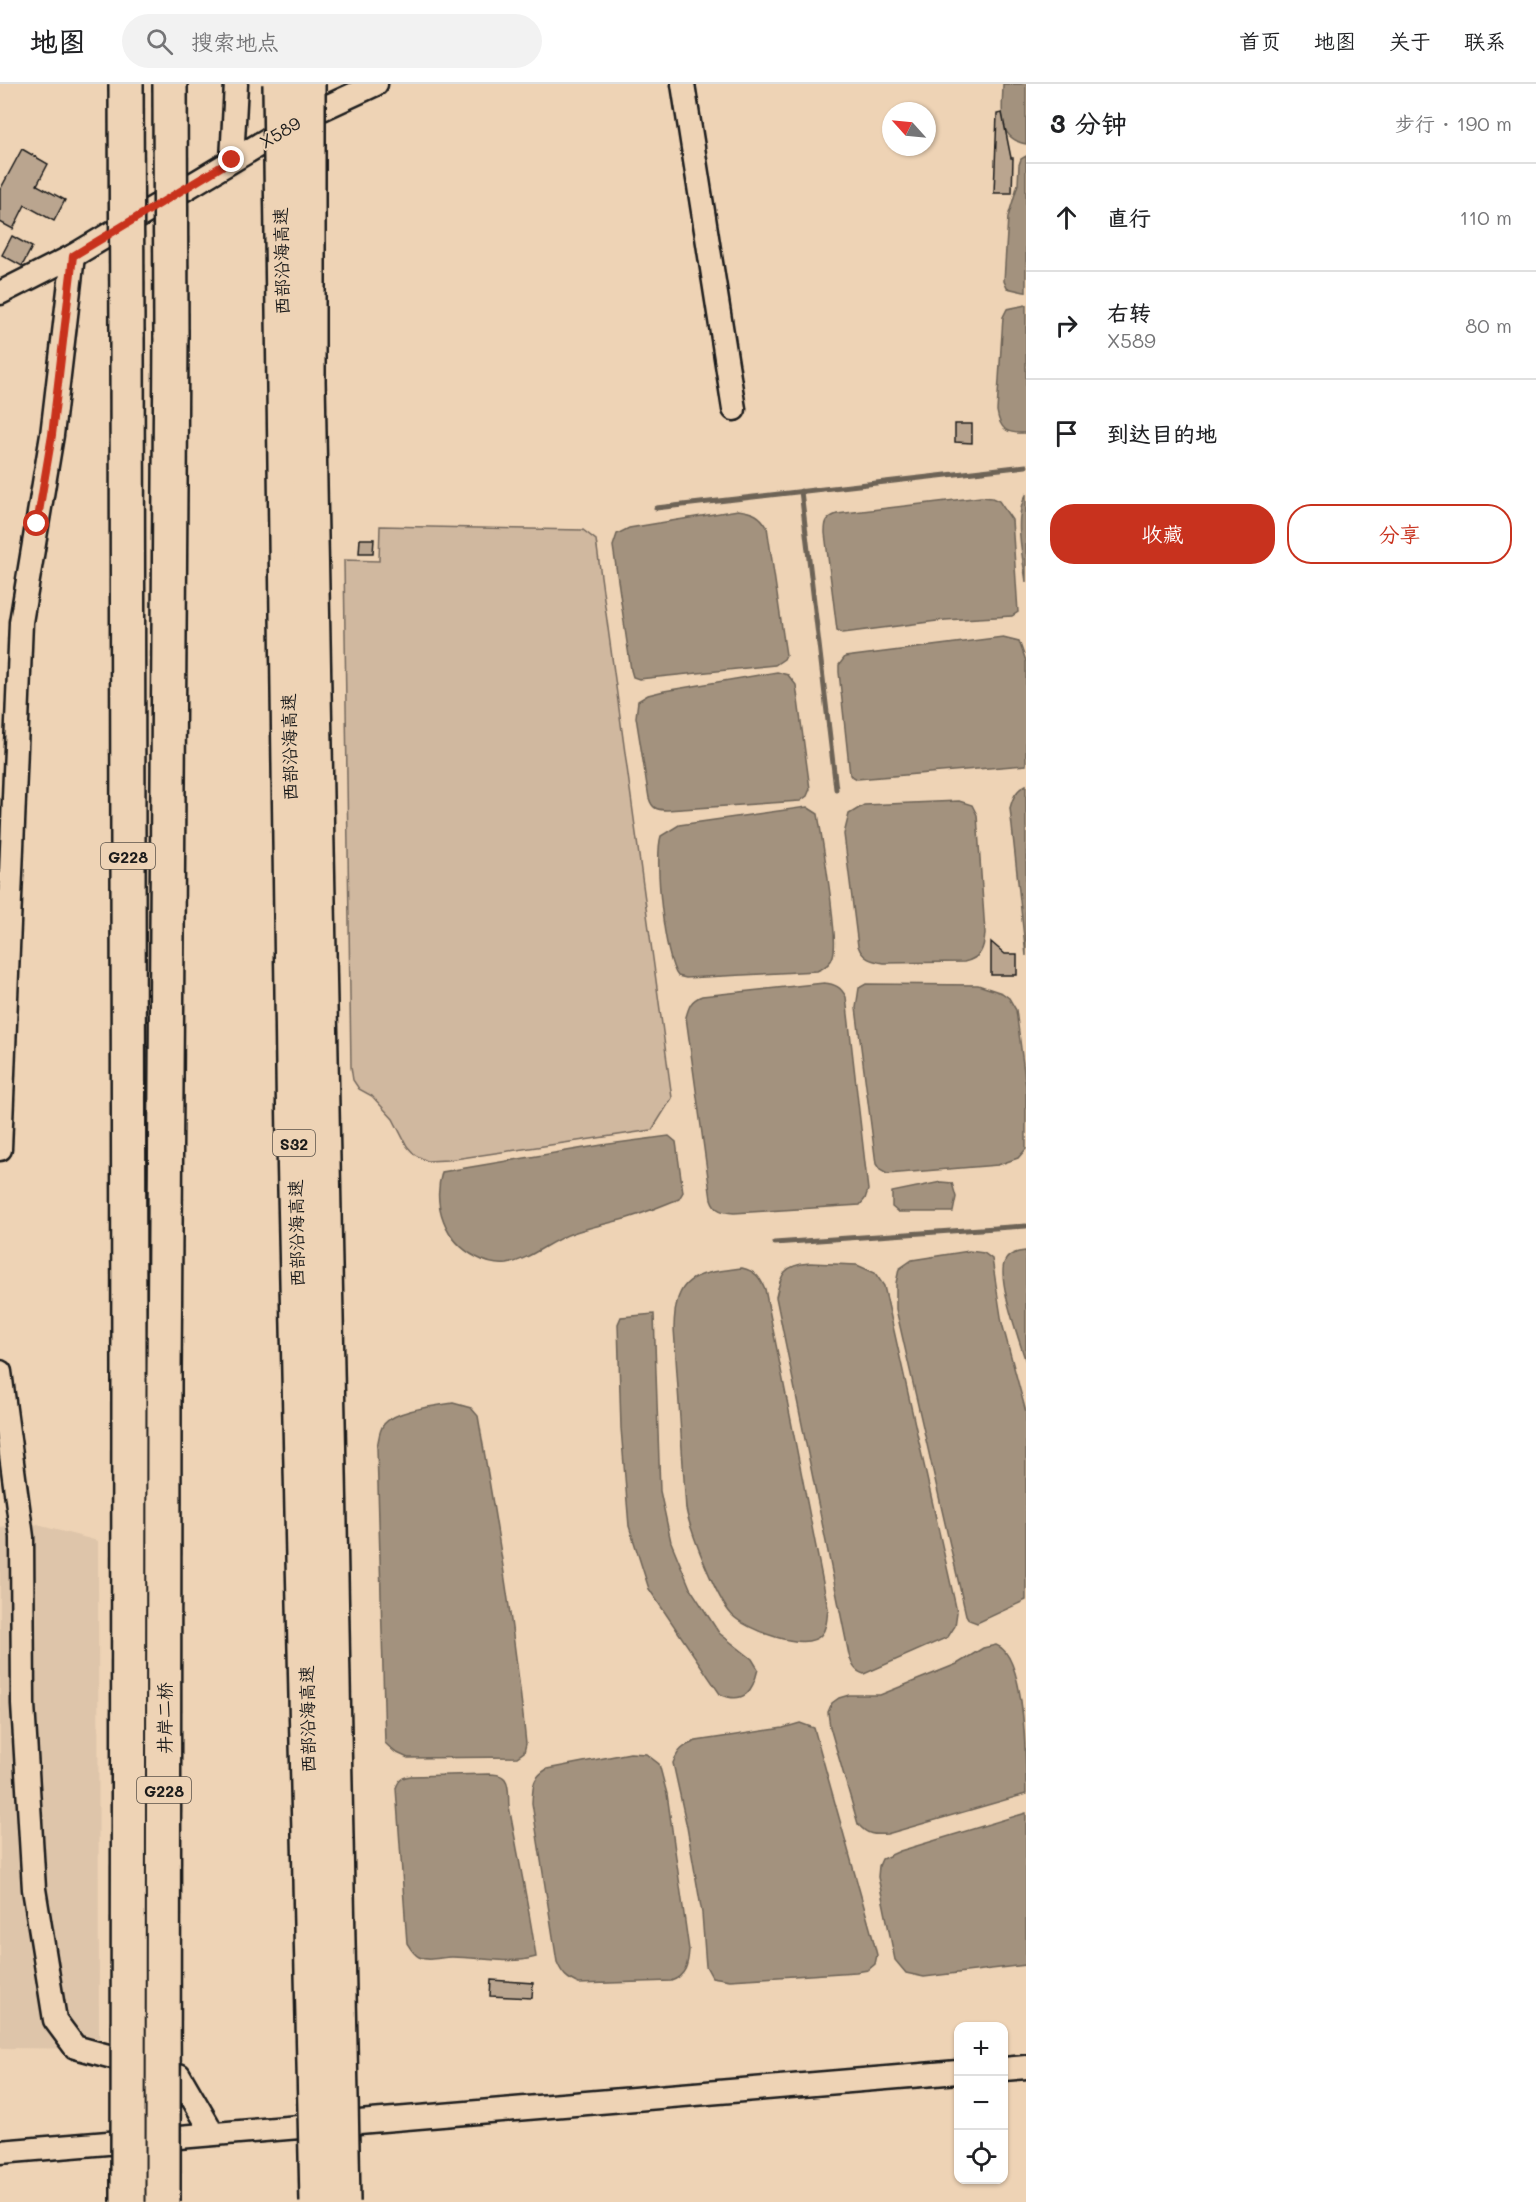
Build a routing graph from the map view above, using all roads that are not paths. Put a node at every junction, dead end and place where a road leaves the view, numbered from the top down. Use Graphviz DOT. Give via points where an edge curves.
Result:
graph roads {
  1 [pos="126,84"];
  2 [pos="170,84"];
  3 [pos="236,84"];
  4 [pos="280,84"];
  5 [pos="307,84"];
  6 [pos="376,84"];
  7 [pos="683,84"];
  8 [pos="307,116"];
  9 [pos="232,160"];
  10 [pos="73,256"];
  11 [pos="0,293"];
  12 [pos="734,409"];
  13 [pos="0,1149"];
  14 [pos="0,1372"];
  15 [pos="1026,2067"];
  16 [pos="1008,2069"];
  17 [pos="954,2072"];
  18 [pos="342,2124"];
  19 [pos="208,2125"];
  20 [pos="0,2152"];
  21 [pos="128,2202"];
  22 [pos="163,2202"];
  23 [pos="317,2202"];
  24 [pos="343,2202"];
  1 -- 21 [label="highway, 井岸二桥 / G228, bridge"];
  2 -- 22 [label="highway, 井岸二桥 / G228, bridge"];
  3 -- 9 [label="street"];
  4 -- 23 [label="highway, 西部沿海高速 / S32, bridge" via="294,1143"];
  5 -- 8 [label="street"];
  5 -- 24 [label="highway, 西部沿海高速 / S32, bridge" via="308,393"];
  6 -- 8 [label="street, X589 / X589"];
  7 -- 12 [label="street"];
  8 -- 9 [label="street, X589 / X589"];
  8 -- 18 [label="street"];
  9 -- 10 [label="street, X589 / X589"];
  10 -- 11 [label="street, X589 / X589"];
  10 -- 13 [label="street" via="52,435 21,622"];
  14 -- 19 [label="street" via="21,1538 23,1704 34,1889 55,2020 75,2047 179,2075"];
  15 -- 16 [label="street"];
  17 -- 18 [label="street"];
  18 -- 20 [label="street"];
}
